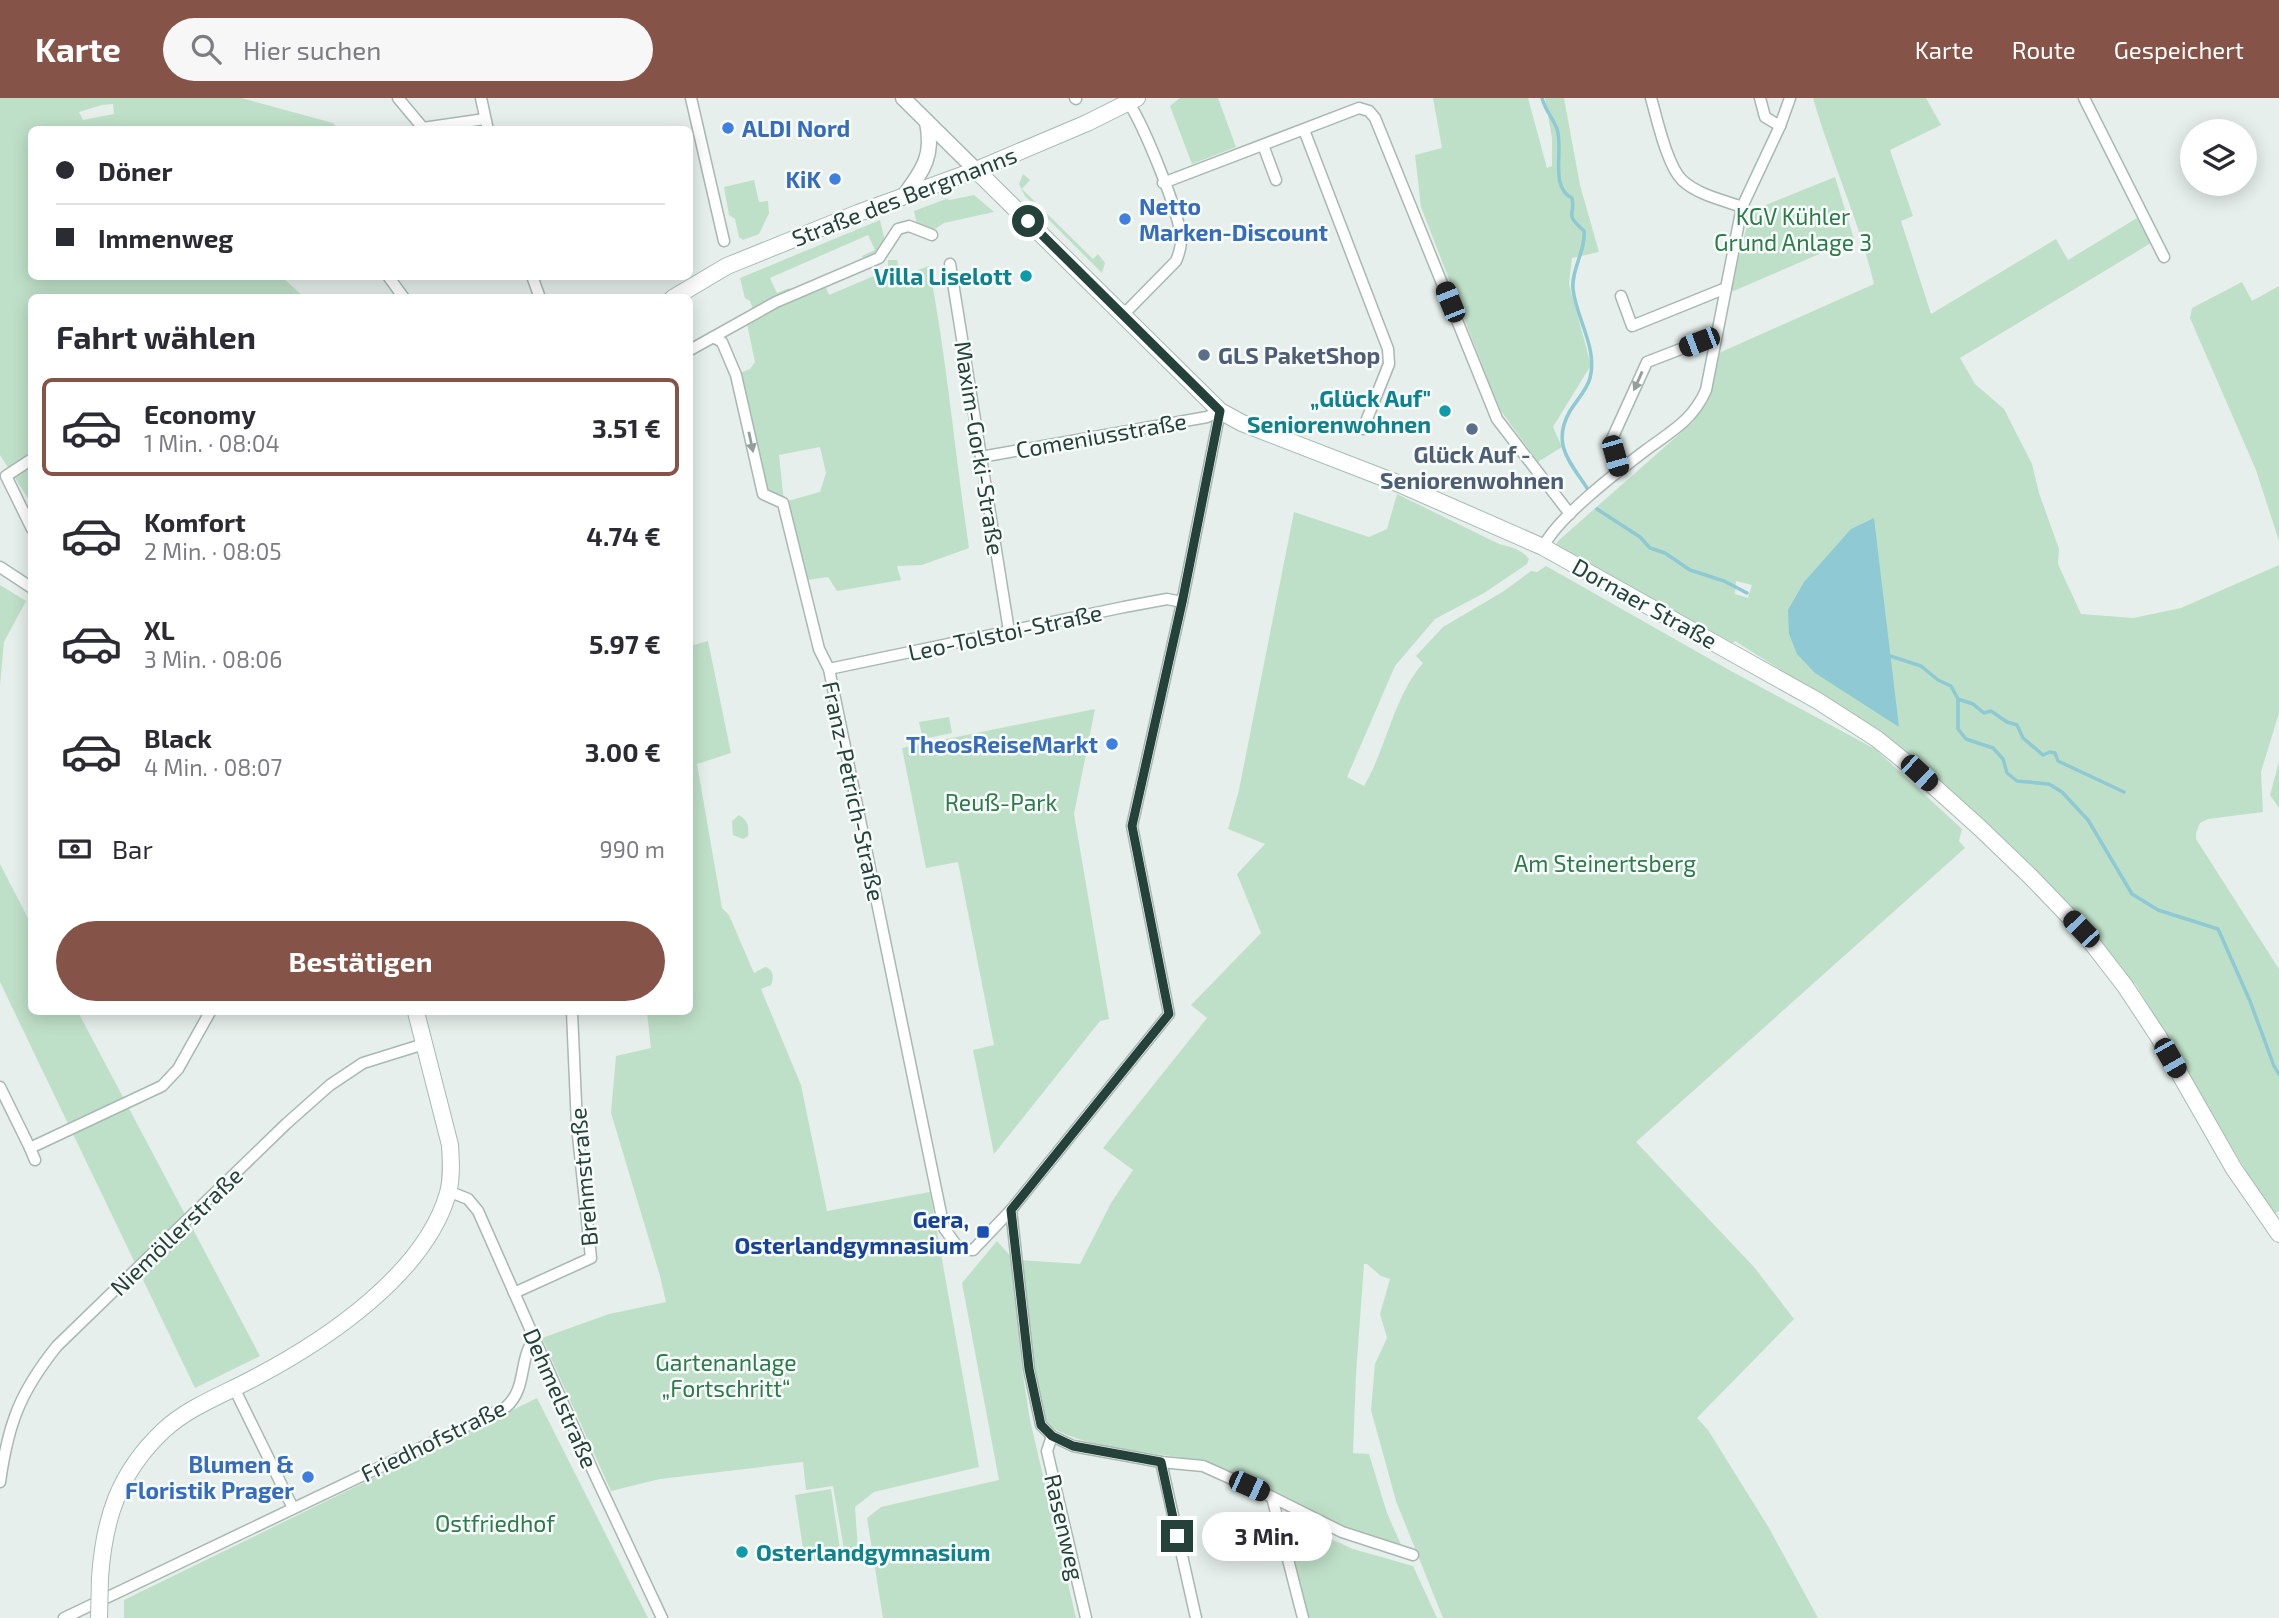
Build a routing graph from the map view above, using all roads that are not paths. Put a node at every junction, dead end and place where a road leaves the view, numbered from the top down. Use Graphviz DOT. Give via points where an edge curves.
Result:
graph roads {
  1 [pos="398,98"];
  2 [pos="481,98"];
  3 [pos="691,98"];
  4 [pos="903,98"];
  5 [pos="1651,98"];
  6 [pos="1760,98"];
  7 [pos="1790,98"];
  8 [pos="2084,98"];
  9 [pos="1134,105"];
  10 [pos="927,122"];
  11 [pos="486,124"];
  12 [pos="422,126"];
  13 [pos="455,126"];
  14 [pos="1780,126"];
  15 [pos="1304,130"];
  16 [pos="1263,145"];
  17 [pos="976,170"];
  18 [pos="1276,180"];
  19 [pos="1163,183"];
  20 [pos="904,196"];
  21 [pos="1742,207"];
  22 [pos="932,235"];
  23 [pos="724,241"];
  24 [pos="2164,257"];
  25 [pos="950,264"];
  26 [pos="390,280"];
  27 [pos="1726,288"];
  28 [pos="401,294"];
  29 [pos="680,294"];
  30 [pos="1621,296"];
  31 [pos="1123,315"];
  32 [pos="713,337"];
  33 [pos="1715,342"];
  34 [pos="693,348"];
  35 [pos="1220,411"];
  36 [pos="1363,429"];
  37 [pos="981,457"];
  38 [pos="28,462"];
  39 [pos="1619,470"];
  40 [pos="1570,514"];
  41 [pos="28,521"];
  42 [pos="1543,547"];
  43 [pos="0,567"];
  44 [pos="28,585"];
  45 [pos="1182,602"];
  46 [pos="1009,631"];
  47 [pos="829,669"];
  48 [pos="208,1015"];
  49 [pos="416,1015"];
  50 [pos="572,1015"];
  51 [pos="424,1044"];
  52 [pos="0,1087"];
  53 [pos="30,1148"];
  54 [pos="35,1160"];
  55 [pos="448,1191"];
  56 [pos="1011,1210"];
  57 [pos="2279,1234"];
  58 [pos="514,1293"];
  59 [pos="535,1339"];
  60 [pos="234,1388"];
  61 [pos="1052,1436"];
  62 [pos="1161,1462"];
  63 [pos="0,1482"];
  64 [pos="1272,1497"];
  65 [pos="293,1508"];
  66 [pos="1413,1555"];
  67 [pos="64,1618"];
  68 [pos="99,1618"];
  69 [pos="662,1618"];
  70 [pos="1086,1618"];
  71 [pos="1196,1618"];
  72 [pos="1303,1618"];
  1 -- 12 [label="street"];
  2 -- 11 [label="street"];
  3 -- 23 [label="street"];
  4 -- 10 [label="street, Dornaer Straße"];
  5 -- 21 [label="street" via="1664,145 1681,179 1699,192"];
  6 -- 14 [label="street" via="1765,117"];
  7 -- 14 [label="street"];
  8 -- 24 [label="street"];
  9 -- 17 [label="main road, Straße des Bergmanns"];
  9 -- 19 [label="street"];
  10 -- 17 [label="street, Dornaer Straße"];
  10 -- 20 [label="street" via="929,155"];
  11 -- 13 [label="street"];
  14 -- 21 [label="street"];
  15 -- 16 [label="street"];
  15 -- 36 [label="street" via="1388,349 1390,364"];
  15 -- 40 [label="street" via="1359,108 1376,118 1497,419"];
  16 -- 18 [label="street"];
  16 -- 19 [label="street"];
  17 -- 20 [label="main road, Straße des Bergmanns"];
  17 -- 31 [label="main road, Dornaer Straße"];
  19 -- 31 [label="street" via="1177,219 1180,251 1176,261"];
  20 -- 29 [label="main road, Straße des Bergmanns" via="727,266"];
  21 -- 27 [label="street"];
  22 -- 32 [label="street, Straße des Bergmanns" via="909,226 898,229 879,258 772,304"];
  25 -- 37 [label="street, Maxim-Gorki-Straße"];
  26 -- 28 [label="street"];
  27 -- 30 [label="street" via="1632,327"];
  27 -- 33 [label="street"];
  31 -- 35 [label="main road, Dornaer Straße"];
  32 -- 34 [label="street, Straße des Bergmanns"];
  32 -- 47 [label="street, Franz-Petrich-Straße, one-way" via="722,342 736,375 763,494 783,503 818,649"];
  33 -- 39 [label="street" via="1698,408"];
  33 -- 39 [label="street, one-way" via="1699,342 1647,362 1611,441"];
  35 -- 37 [label="street, Comeniusstraße"];
  35 -- 42 [label="main road, Dornaer Straße"];
  35 -- 45 [label="street"];
  37 -- 46 [label="street, Maxim-Gorki-Straße"];
  38 -- 41 [label="street" via="6,477"];
  39 -- 40 [label="street"];
  40 -- 42 [label="street"];
  42 -- 57 [label="main road, Dornaer Straße" via="1818,701 1877,739 1997,845 2081,929 2125,986 2234,1169"];
  43 -- 44 [label="street"];
  45 -- 46 [label="street, Leo-Tolstoi-Straße" via="1167,599"];
  45 -- 56 [label="street" via="1132,826 1169,1014"];
  46 -- 47 [label="street, Leo-Tolstoi-Straße"];
  47 -- 56 [label="street, Franz-Petrich-Straße" via="944,1228 959,1249 973,1250"];
  48 -- 53 [label="street" via="178,1069 162,1086"];
  49 -- 51 [label="main road"];
  50 -- 58 [label="street, Brehmstraße" via="591,1258"];
  51 -- 55 [label="main road" via="450,1145"];
  51 -- 63 [label="street, Niemöllerstraße" via="363,1063 330,1085 57,1346 20,1400 5,1445"];
  52 -- 53 [label="street"];
  53 -- 54 [label="street"];
  55 -- 58 [label="street, Dehmelstraße" via="475,1206"];
  55 -- 60 [label="main road" via="438,1221 412,1258 361,1310 305,1349"];
  56 -- 61 [label="street" via="1029,1369 1041,1425"];
  58 -- 59 [label="street, Dehmelstraße"];
  59 -- 65 [label="street, Friedhofstraße" via="528,1348 518,1391 506,1407"];
  59 -- 69 [label="street, Dehmelstraße"];
  60 -- 65 [label="street"];
  60 -- 68 [label="main road, bridge" via="165,1429 121,1485 106,1526"];
  61 -- 62 [label="street" via="1073,1446"];
  61 -- 70 [label="street, Rasenweg" via="1047,1451"];
  62 -- 64 [label="street" via="1203,1466"];
  62 -- 71 [label="street"];
  64 -- 66 [label="street" via="1342,1532"];
  64 -- 72 [label="street"];
  65 -- 67 [label="street, Friedhofstraße"];
}
